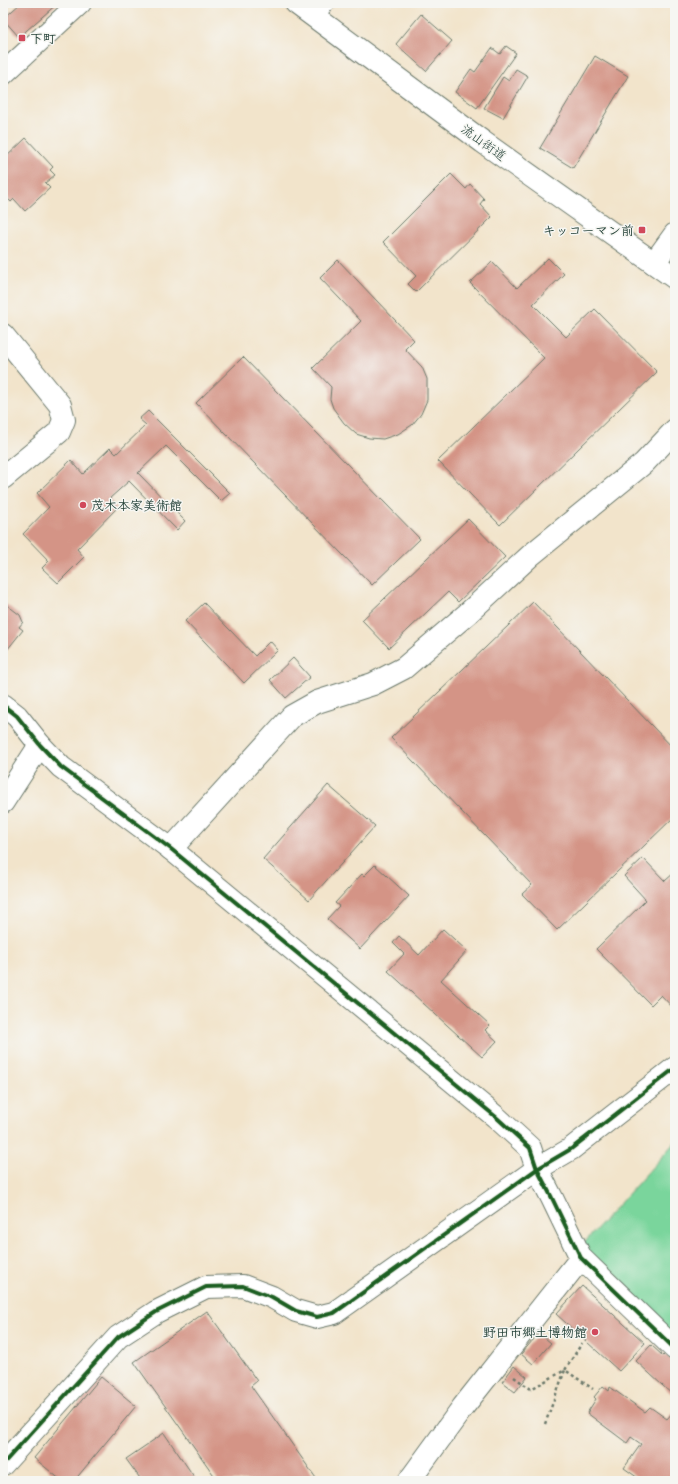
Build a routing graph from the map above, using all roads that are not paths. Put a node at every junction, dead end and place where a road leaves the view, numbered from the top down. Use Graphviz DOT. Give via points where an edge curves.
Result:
graph roads {
  1 [pos="80,3"];
  2 [pos="296,3"];
  3 [pos="323,10"];
  4 [pos="3,74"];
  5 [pos="675,234"];
  6 [pos="654,263"];
  7 [pos="675,278"];
  8 [pos="3,335"];
  9 [pos="675,430"];
  10 [pos="3,478"];
  11 [pos="3,705"];
  12 [pos="40,745"];
  13 [pos="3,802"];
  14 [pos="171,849"];
  15 [pos="675,1068"];
  16 [pos="537,1169"];
  17 [pos="581,1258"];
  18 [pos="675,1349"];
  19 [pos="3,1464"];
  20 [pos="409,1481"];
  1 -- 4 [label="street"];
  2 -- 3 [label="street, 流山街道"];
  3 -- 6 [label="street, 流山街道" via="483,142"];
  5 -- 6 [label="street"];
  6 -- 7 [label="street, 流山街道"];
  8 -- 10 [label="street" via="60,405 64,420 59,432"];
  9 -- 14 [label="street" via="644,464 531,555 404,668 373,684 317,702 292,716"];
  11 -- 12 [label="street" via="17,716"];
  12 -- 13 [label="street"];
  12 -- 14 [label="street" via="61,767"];
  14 -- 16 [label="street" via="496,1117 530,1148"];
  15 -- 16 [label="street" via="571,1149"];
  16 -- 17 [label="street"];
  16 -- 19 [label="street" via="334,1313 317,1317 296,1311 272,1297 243,1286 206,1288 156,1312 118,1337"];
  17 -- 18 [label="street"];
  17 -- 20 [label="street" via="463,1407"];
}
